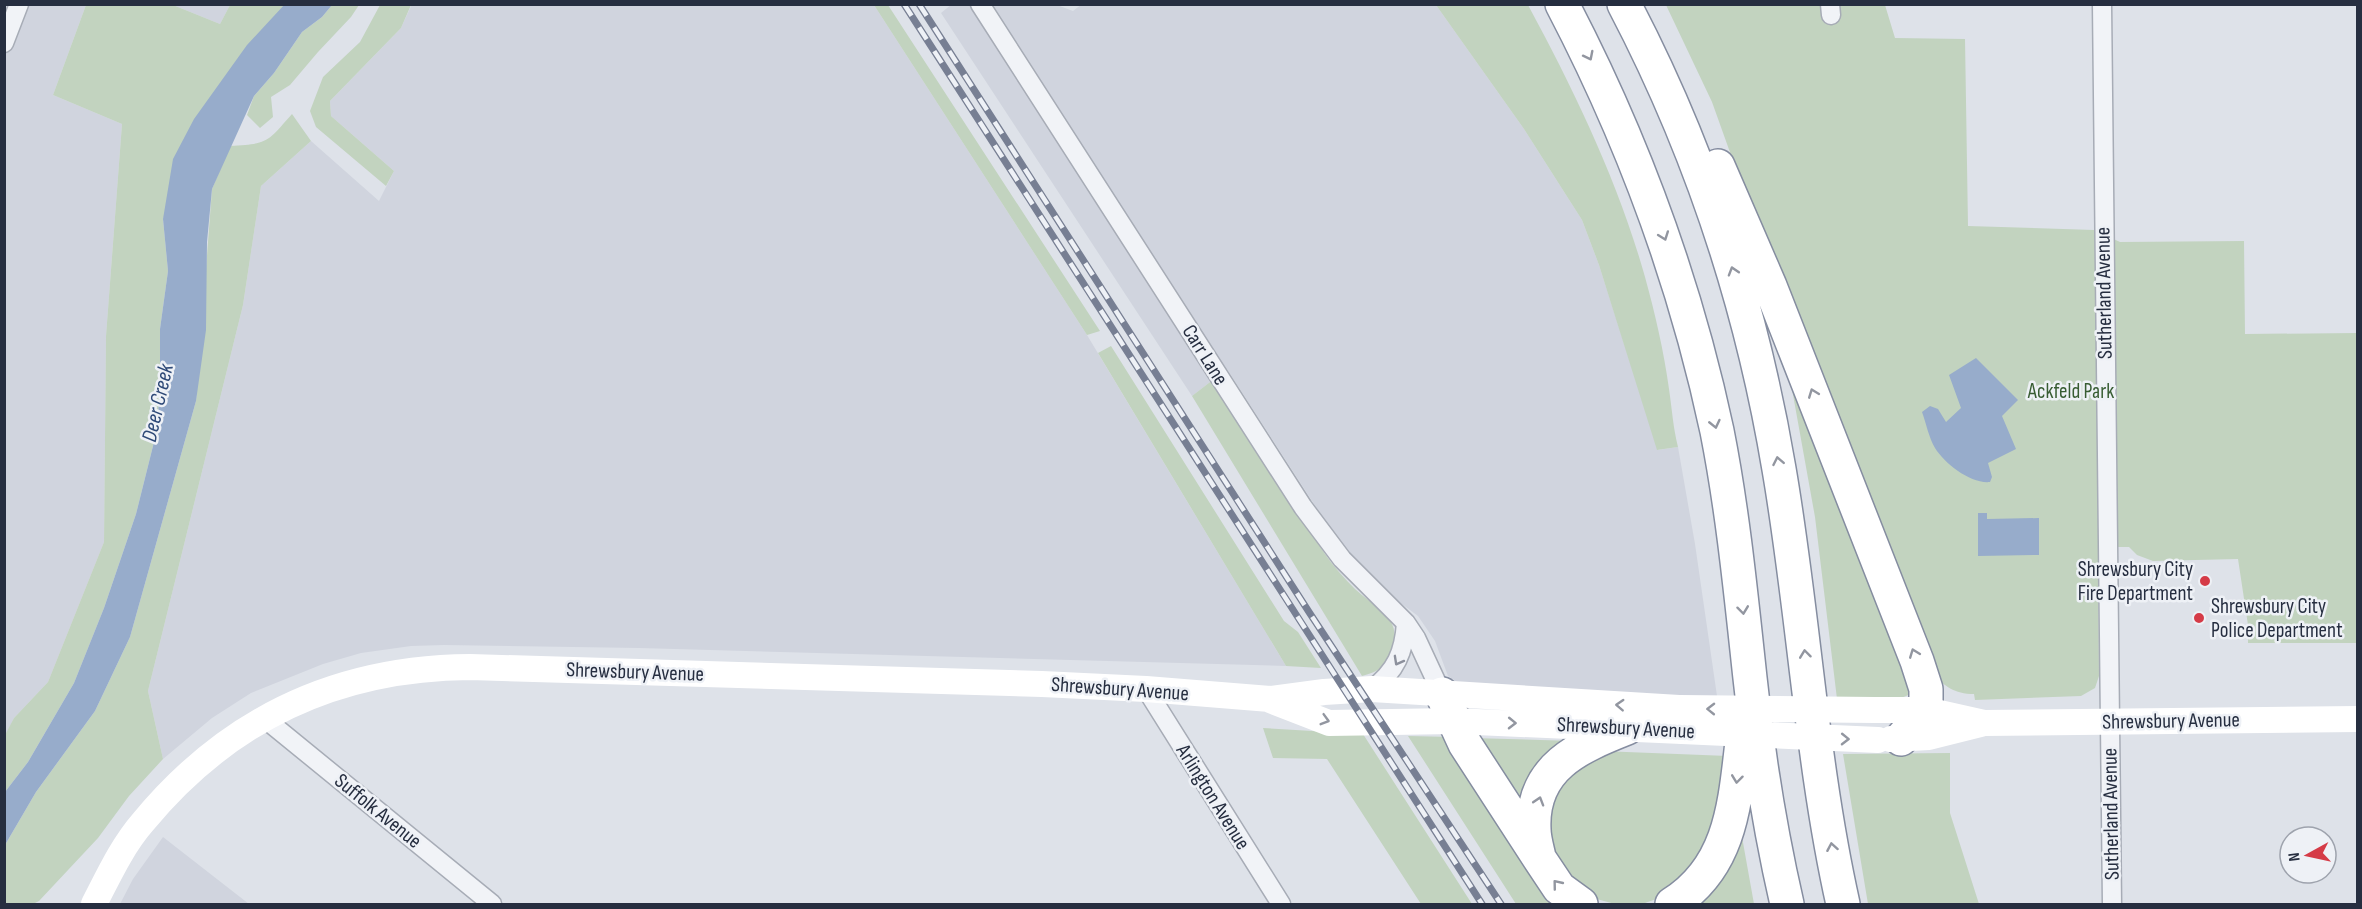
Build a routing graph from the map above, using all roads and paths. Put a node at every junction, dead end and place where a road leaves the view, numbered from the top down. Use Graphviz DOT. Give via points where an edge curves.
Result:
graph roads {
  1 [pos="19,4"];
  2 [pos="980,4"];
  3 [pos="1562,4"];
  4 [pos="1624,4"];
  5 [pos="2102,4"];
  6 [pos="1641,38"];
  7 [pos="4,44"];
  8 [pos="1406,623"];
  9 [pos="1750,679"];
  10 [pos="1146,689"];
  11 [pos="1372,689"];
  12 [pos="1270,699"];
  13 [pos="1448,708"];
  14 [pos="1926,710"];
  15 [pos="264,718"];
  16 [pos="2358,719"];
  17 [pos="1680,720"];
  18 [pos="2111,722"];
  19 [pos="1984,723"];
  20 [pos="1627,728"];
  21 [pos="1890,739"];
  22 [pos="1539,858"];
  23 [pos="94,904"];
  24 [pos="492,904"];
  25 [pos="1281,904"];
  26 [pos="1581,904"];
  27 [pos="1672,904"];
  28 [pos="1786,904"];
  29 [pos="1843,904"];
  30 [pos="2112,904"];
  1 -- 7 [label="street"];
  2 -- 8 [label="street, Carr Lane" via="1303,507 1342,559"];
  3 -- 9 [label="highway, one-way" via="1635,156 1695,339 1717,432 1732,524"];
  4 -- 6 [label="highway"];
  5 -- 18 [label="street, Sutherland Avenue"];
  14 -- 6 [label="highway, one-way" via="1926,689 1917,661 1770,286 1715,158"];
  29 -- 6 [label="highway, one-way" via="1822,790 1779,468 1760,372 1703,180"];
  8 -- 11 [label="street, one-way" via="1400,659 1386,679"];
  8 -- 13 [label="street, Carr Lane"];
  9 -- 27 [label="highway, one-way" via="1734,805 1725,838 1709,870 1690,893"];
  9 -- 28 [label="highway" via="1762,776"];
  10 -- 12 [label="main road, Shrewsbury Avenue"];
  10 -- 15 [label="main road, Shrewsbury Avenue" via="446,668 340,686"];
  10 -- 25 [label="street, Arlington Avenue"];
  11 -- 12 [label="main road, Shrewsbury Avenue"];
  11 -- 13 [label="main road, Shrewsbury Avenue"];
  12 -- 13 [label="main road, Shrewsbury Avenue, one-way" via="1329,723"];
  17 -- 13 [label="main road, Shrewsbury Avenue, one-way"];
  13 -- 20 [label="main road, Shrewsbury Avenue, one-way"];
  13 -- 22 [label="highway" via="1465,744"];
  14 -- 17 [label="main road, Shrewsbury Avenue, one-way, bridge"];
  14 -- 19 [label="main road, Shrewsbury Avenue"];
  14 -- 21 [label="highway"];
  15 -- 23 [label="main road, Shrewsbury Avenue" via="196,765 142,822"];
  15 -- 24 [label="street, Suffolk Avenue"];
  16 -- 18 [label="main road, Shrewsbury Avenue"];
  17 -- 20 [label="main road, Shrewsbury Avenue"];
  17 -- 21 [label="main road, Shrewsbury Avenue, one-way, bridge"];
  18 -- 19 [label="main road, Shrewsbury Avenue"];
  18 -- 30 [label="street, Sutherland Avenue"];
  19 -- 21 [label="main road, Shrewsbury Avenue" via="1929,737"];
  22 -- 20 [label="highway, one-way" via="1534,828 1537,803 1548,777 1566,757 1586,744"];
  26 -- 22 [label="highway, one-way" via="1559,888"];
}
